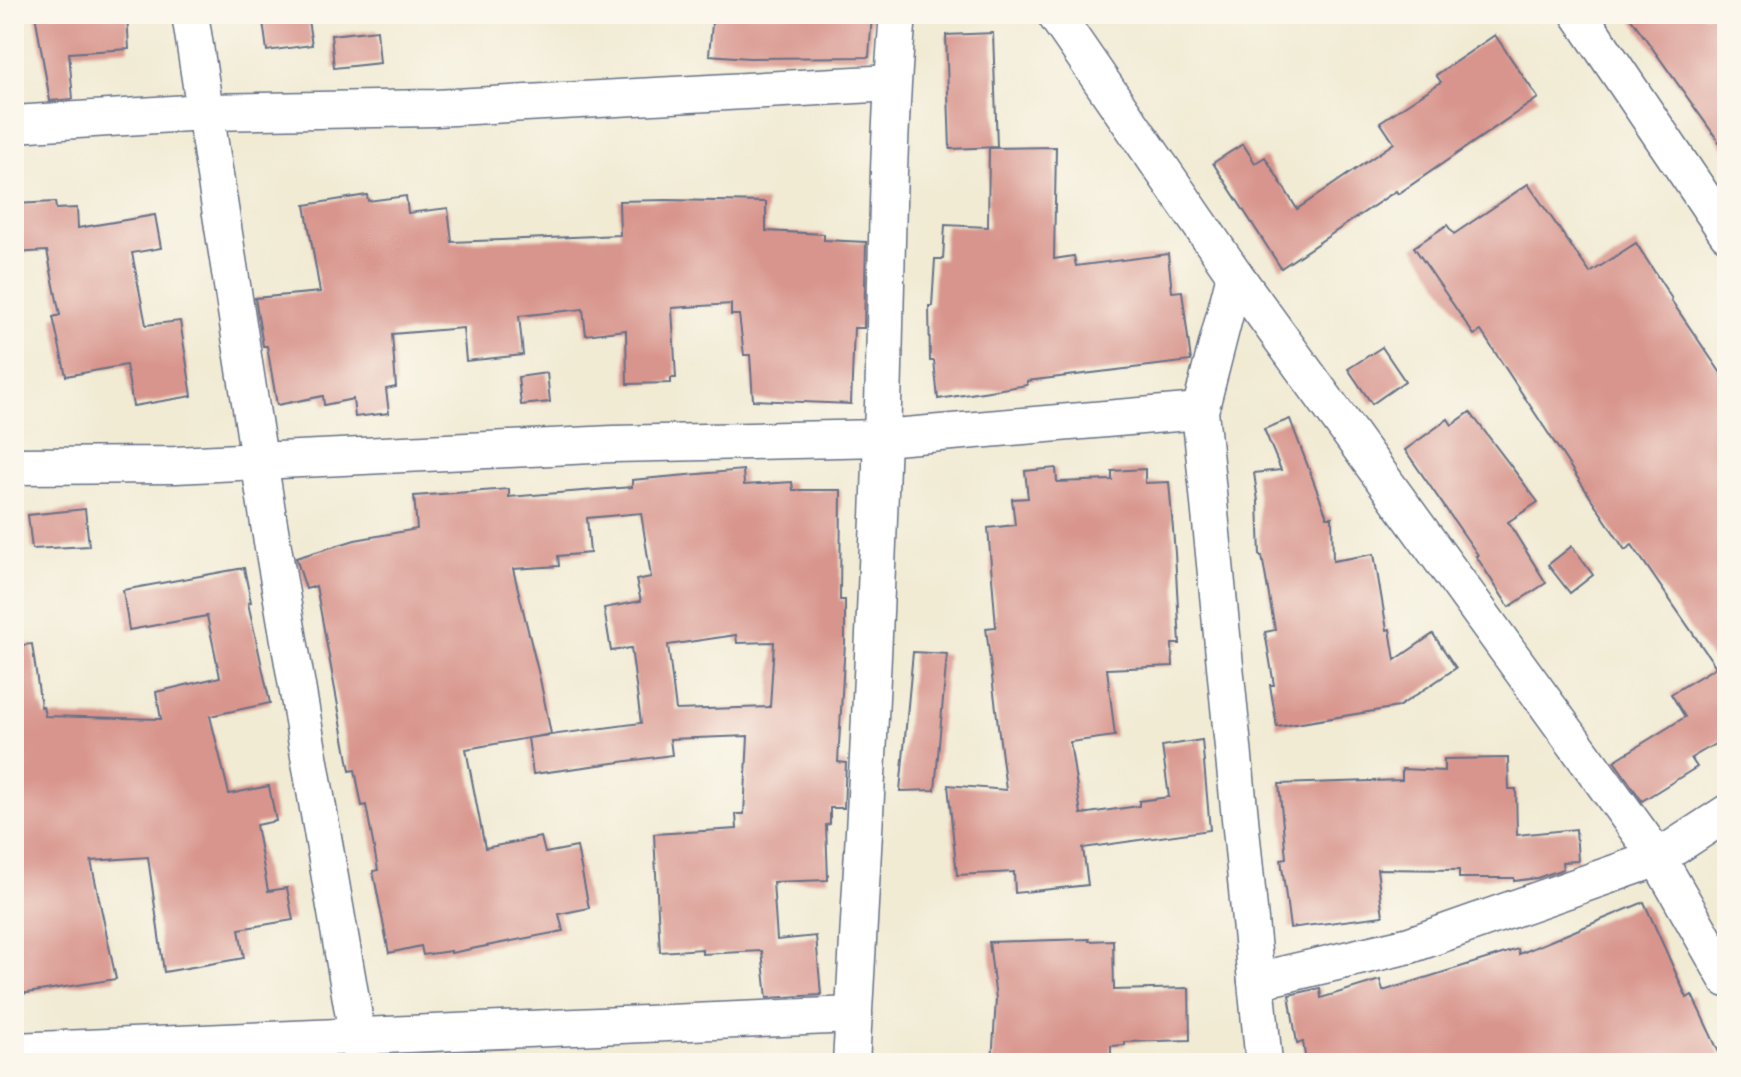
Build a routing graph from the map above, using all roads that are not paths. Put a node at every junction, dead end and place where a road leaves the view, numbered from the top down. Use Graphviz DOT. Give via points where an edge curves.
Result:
graph roads {
  1 [pos="190,14"];
  2 [pos="898,14"];
  3 [pos="1055,14"];
  4 [pos="1579,14"];
  5 [pos="892,83"];
  6 [pos="204,112"];
  7 [pos="14,124"];
  8 [pos="1727,233"];
  9 [pos="1235,275"];
  10 [pos="1200,411"];
  11 [pos="882,438"];
  12 [pos="259,460"];
  13 [pos="14,466"];
  14 [pos="1727,813"];
  15 [pos="1658,858"];
  16 [pos="1727,979"];
  17 [pos="1256,981"];
  18 [pos="854,1015"];
  19 [pos="359,1050"];
  20 [pos="14,1051"];
  21 [pos="851,1063"];
  22 [pos="1264,1063"];
  1 -- 6 [label="street"];
  2 -- 5 [label="street"];
  3 -- 9 [label="street"];
  4 -- 8 [label="street"];
  5 -- 6 [label="street" via="435,108"];
  5 -- 11 [label="street"];
  6 -- 7 [label="street"];
  6 -- 12 [label="street"];
  9 -- 10 [label="street"];
  9 -- 15 [label="street"];
  10 -- 11 [label="street"];
  10 -- 17 [label="street"];
  11 -- 12 [label="street"];
  11 -- 18 [label="street"];
  12 -- 13 [label="street"];
  12 -- 19 [label="street"];
  14 -- 15 [label="street"];
  15 -- 16 [label="street"];
  15 -- 17 [label="street" via="1410,945"];
  17 -- 22 [label="street"];
  18 -- 19 [label="street" via="479,1029"];
  18 -- 21 [label="street"];
  19 -- 20 [label="street"];
}
